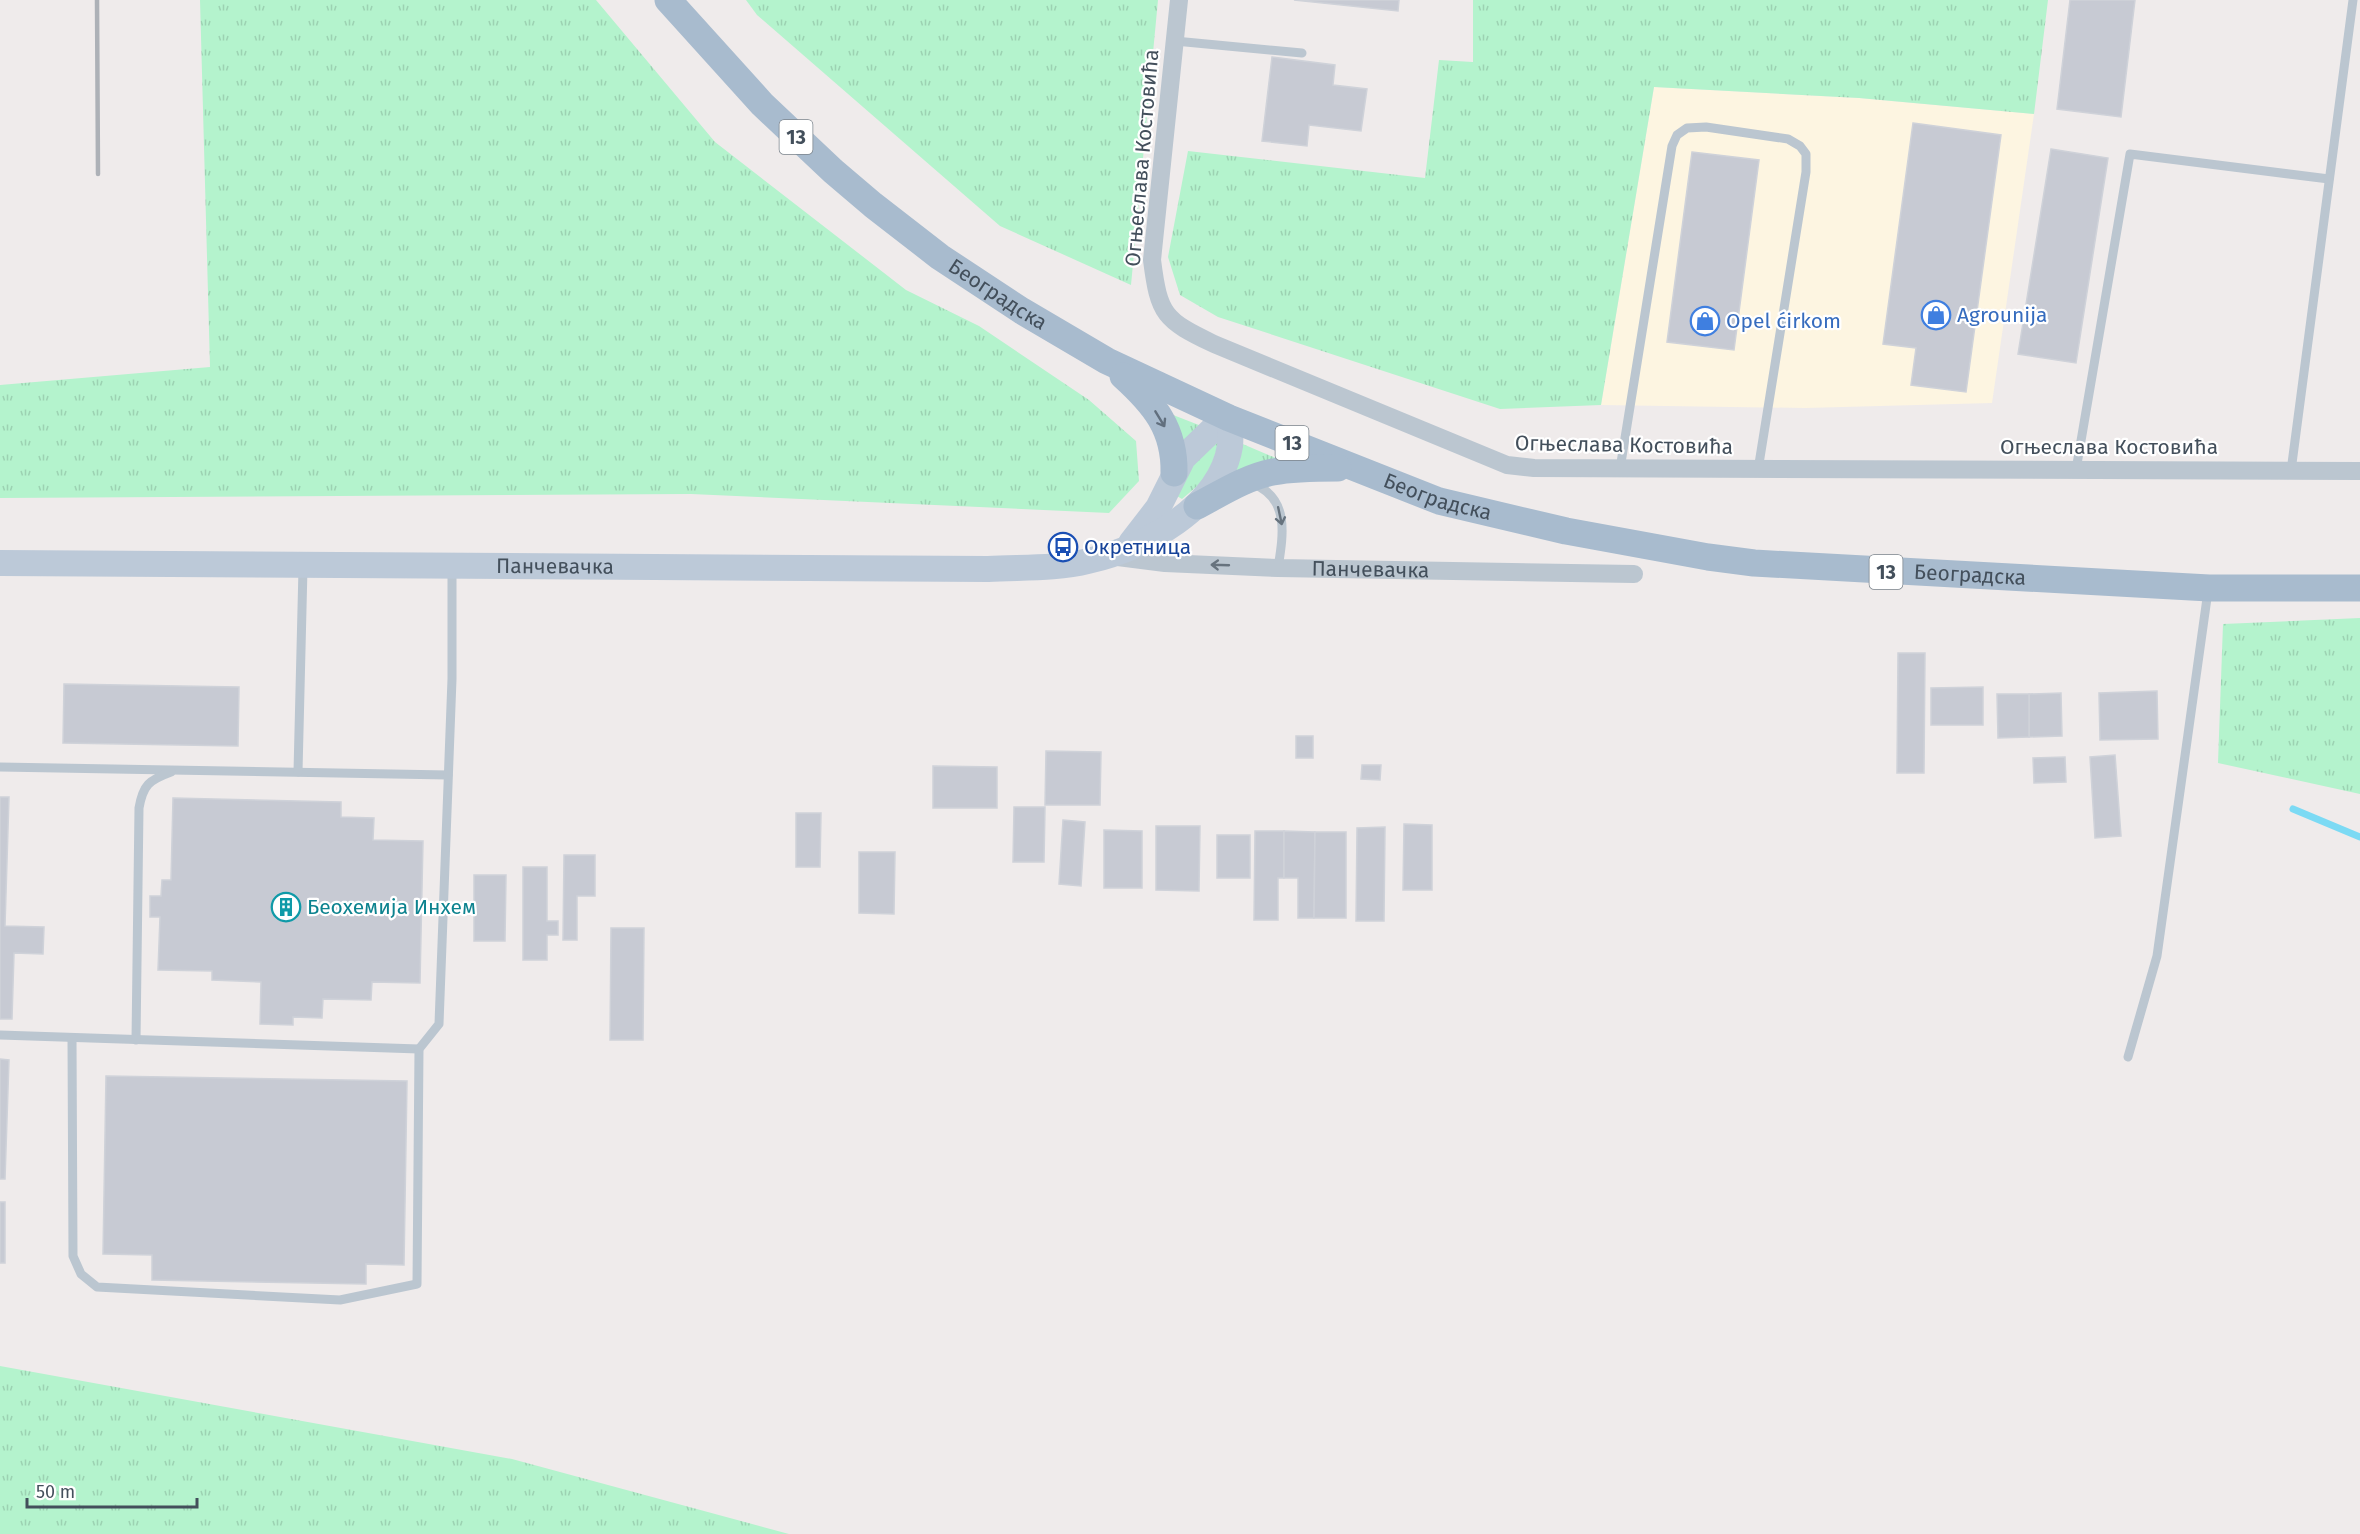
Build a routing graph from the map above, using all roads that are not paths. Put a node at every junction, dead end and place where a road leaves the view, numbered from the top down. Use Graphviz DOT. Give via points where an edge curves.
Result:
graph roads {
  1 [pos="668,0"];
  2 [pos="1179,0"];
  3 [pos="2353,0"];
  4 [pos="1175,41"];
  5 [pos="1302,53"];
  6 [pos="2330,179"];
  7 [pos="1107,361"];
  8 [pos="1230,418"];
  9 [pos="1354,469"];
  10 [pos="1620,469"];
  11 [pos="1758,470"];
  12 [pos="2076,470"];
  13 [pos="2291,471"];
  14 [pos="2360,471"];
  15 [pos="1174,473"];
  16 [pos="1246,481"];
  17 [pos="1197,506"];
  18 [pos="1118,551"];
  19 [pos="0,563"];
  20 [pos="303,565"];
  21 [pos="452,566"];
  22 [pos="1278,568"];
  23 [pos="1634,574"];
  24 [pos="2208,588"];
  25 [pos="2360,588"];
  26 [pos="0,767"];
  27 [pos="176,770"];
  28 [pos="298,772"];
  29 [pos="448,775"];
  30 [pos="0,1035"];
  31 [pos="72,1038"];
  32 [pos="136,1040"];
  33 [pos="420,1050"];
  34 [pos="2128,1057"];
  1 -- 7 [label="main road, Београдска / 13" via="762,104 873,205 958,269"];
  2 -- 4 [label="street, Огњеслава Костовића"];
  3 -- 6 [label="lane"];
  4 -- 5 [label="lane"];
  4 -- 10 [label="street, Огњеслава Костовића" via="1152,260 1161,306 1173,321 1214,344 1507,465"];
  6 -- 12 [label="lane" via="2130,154"];
  6 -- 13 [label="lane"];
  7 -- 8 [label="main road, Београдска / 13"];
  7 -- 15 [label="main road, one-way" via="1153,406 1165,425 1173,449"];
  8 -- 9 [label="main road, Београдска / 13"];
  8 -- 15 [label="street" via="1192,448"];
  8 -- 17 [label="street" via="1230,444 1222,469"];
  9 -- 16 [label="main road" via="1306,468 1271,472"];
  9 -- 24 [label="main road, Београдска / 13" via="1439,501 1482,512 1720,559 1808,568"];
  10 -- 11 [label="street, Огњеслава Костовића"];
  10 -- 11 [label="lane" via="1672,146 1677,135 1687,128 1706,127 1788,139 1806,154"];
  11 -- 12 [label="street, Огњеслава Костовића"];
  12 -- 13 [label="street, Огњеслава Костовића"];
  13 -- 14 [label="street, Огњеслава Костовића"];
  15 -- 18 [label="street" via="1158,508"];
  16 -- 17 [label="main road"];
  16 -- 22 [label="lane, one-way" via="1264,488 1282,512"];
  17 -- 18 [label="street" via="1164,531"];
  18 -- 21 [label="street, Панчевачка" via="1063,565 988,569"];
  22 -- 18 [label="street, Панчевачка, one-way" via="1165,563"];
  19 -- 20 [label="street, Панчевачка"];
  20 -- 21 [label="street, Панчевачка"];
  20 -- 28 [label="lane"];
  21 -- 29 [label="lane"];
  22 -- 23 [label="street, Панчевачка"];
  24 -- 25 [label="main road, Београдска / 13"];
  24 -- 34 [label="lane" via="2157,956"];
  26 -- 27 [label="lane"];
  27 -- 28 [label="lane"];
  27 -- 32 [label="lane" via="154,778 142,792 139,808"];
  28 -- 29 [label="lane"];
  29 -- 33 [label="lane" via="439,1024"];
  30 -- 31 [label="lane"];
  31 -- 32 [label="lane"];
  31 -- 33 [label="lane" via="72,1256 81,1274 97,1287 340,1300 417,1284"];
  32 -- 33 [label="lane"];
}
